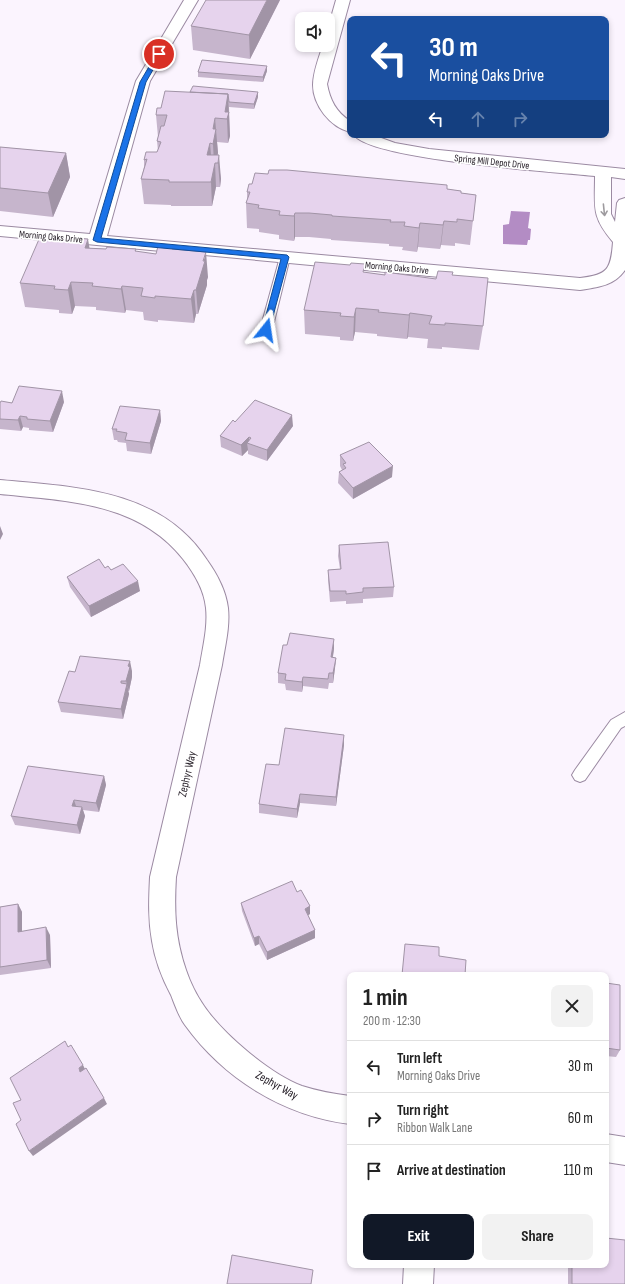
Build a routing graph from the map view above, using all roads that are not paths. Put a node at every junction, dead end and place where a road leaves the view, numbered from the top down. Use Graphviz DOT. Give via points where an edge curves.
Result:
graph roads {
  1 [pos="191,0"];
  2 [pos="343,0"];
  3 [pos="347,125"];
  4 [pos="366,138"];
  5 [pos="603,171"];
  6 [pos="625,174"];
  7 [pos="625,203"];
  8 [pos="0,232"];
  9 [pos="97,240"];
  10 [pos="620,241"];
  11 [pos="285,257"];
  12 [pos="266,330"];
  13 [pos="0,487"];
  14 [pos="625,718"];
  15 [pos="580,775"];
  16 [pos="347,1110"];
  17 [pos="609,1148"];
  18 [pos="625,1151"];
  19 [pos="419,1268"];
  20 [pos="418,1284"];
  1 -- 9 [label="street" via="143,82"];
  2 -- 3 [label="street" via="320,84 328,109"];
  4 -- 5 [label="street, Spring Mill Depot Drive" via="429,154"];
  5 -- 6 [label="street, Spring Mill Depot Drive"];
  5 -- 10 [label="street, one-way" via="603,214"];
  7 -- 10 [label="street, Morning Oaks Drive"];
  8 -- 9 [label="street, Morning Oaks Drive"];
  9 -- 11 [label="street, Morning Oaks Drive"];
  10 -- 11 [label="street, Morning Oaks Drive" via="621,260 613,276 601,282 580,284"];
  11 -- 12 [label="lane"];
  13 -- 16 [label="street, Zephyr Way" via="71,495 133,509 158,523 180,540 199,565 210,585 217,608 217,634 163,877 161,911 165,942 174,974 194,1015 226,1050 258,1077 297,1098"];
  14 -- 15 [label="lane" via="616,724"];
  17 -- 18 [label="street"];
  19 -- 20 [label="street"];
}
